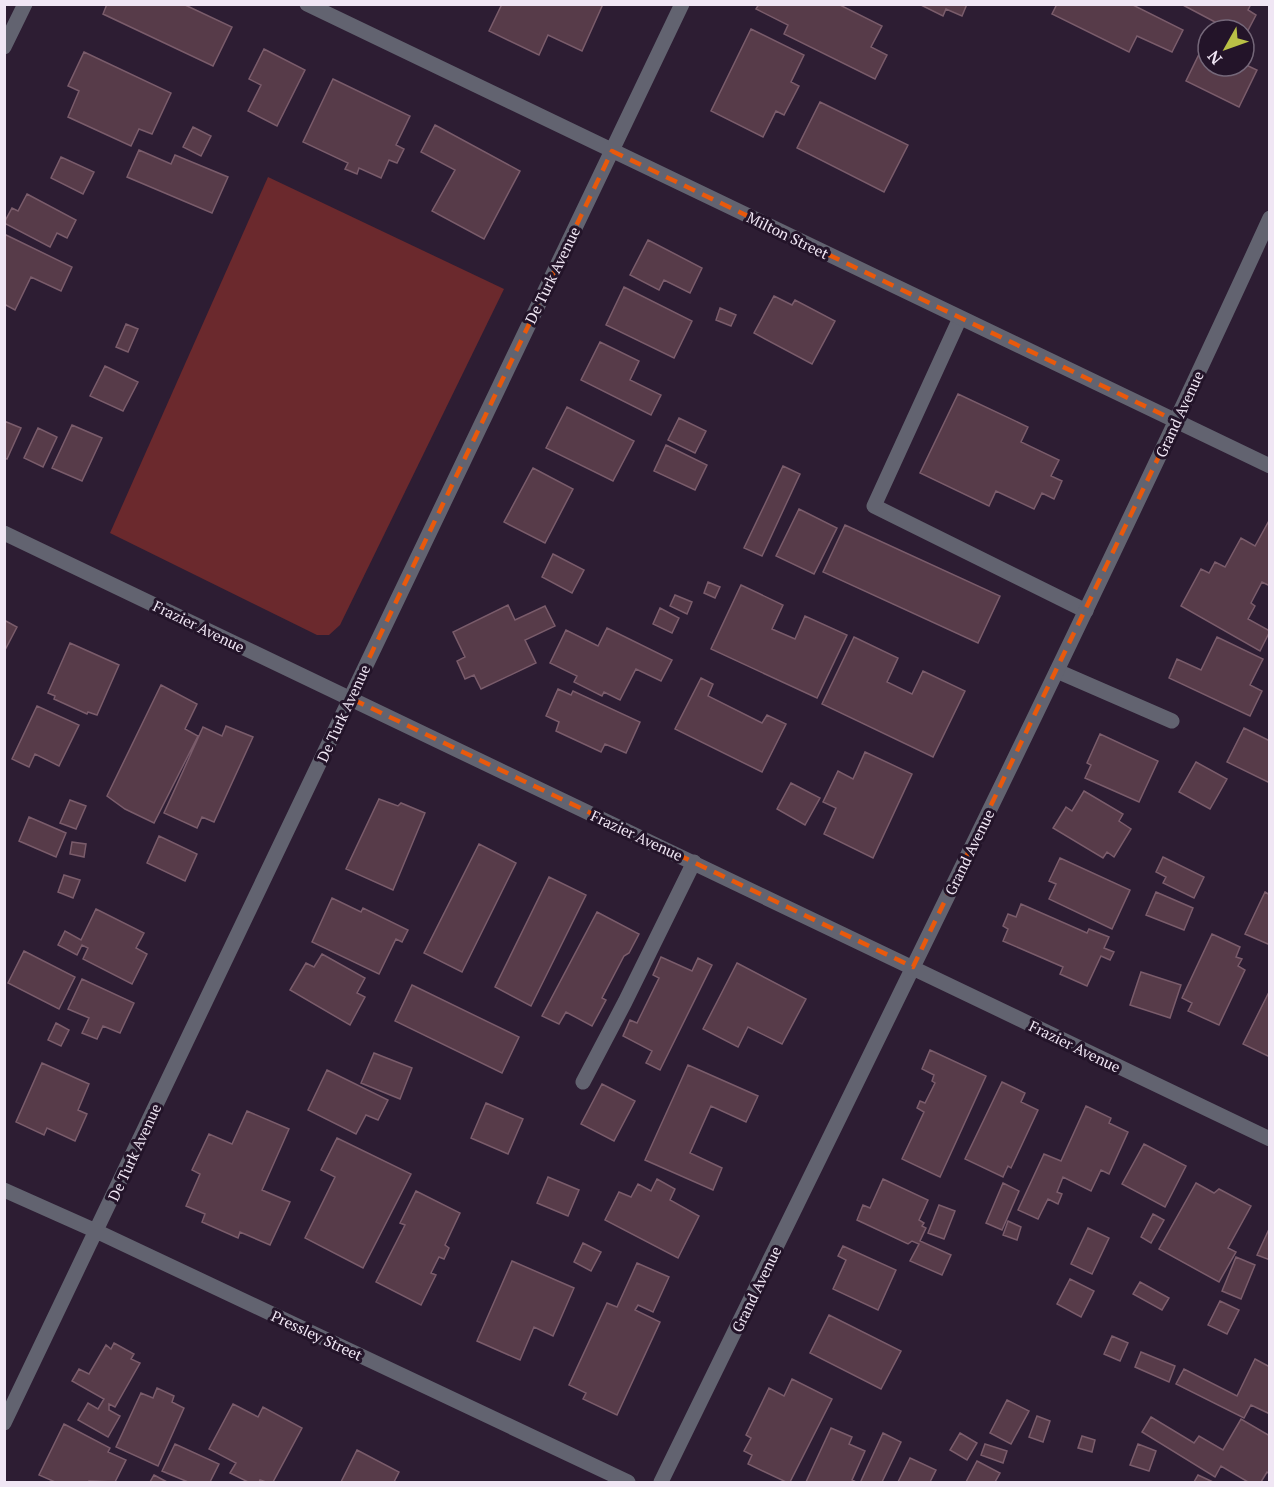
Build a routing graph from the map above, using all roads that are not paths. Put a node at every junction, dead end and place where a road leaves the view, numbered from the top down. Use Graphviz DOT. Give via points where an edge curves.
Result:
graph roads {
  1 [pos="25,4"];
  2 [pos="307,4"];
  3 [pos="682,4"];
  4 [pos="4,47"];
  5 [pos="612,151"];
  6 [pos="1269,218"];
  7 [pos="960,318"];
  8 [pos="1176,421"];
  9 [pos="1269,466"];
  10 [pos="4,533"];
  11 [pos="1086,611"];
  12 [pos="1057,671"];
  13 [pos="350,698"];
  14 [pos="1172,721"];
  15 [pos="694,862"];
  16 [pos="913,967"];
  17 [pos="583,1082"];
  18 [pos="1269,1139"];
  19 [pos="4,1190"];
  20 [pos="96,1231"];
  21 [pos="4,1423"];
  22 [pos="628,1482"];
  23 [pos="661,1482"];
  1 -- 4 [label="street"];
  2 -- 5 [label="street, Milton Street"];
  3 -- 5 [label="street, De Turk Avenue"];
  5 -- 7 [label="street, Milton Street"];
  5 -- 13 [label="street, De Turk Avenue"];
  6 -- 8 [label="street, Grand Avenue"];
  7 -- 8 [label="street, Milton Street"];
  7 -- 11 [label="street" via="874,506"];
  8 -- 9 [label="street, Milton Street"];
  8 -- 11 [label="street, Grand Avenue"];
  10 -- 13 [label="street, Frazier Avenue"];
  11 -- 12 [label="street, Grand Avenue"];
  12 -- 14 [label="street"];
  12 -- 16 [label="street, Grand Avenue"];
  13 -- 15 [label="street, Frazier Avenue"];
  13 -- 20 [label="street, De Turk Avenue"];
  15 -- 16 [label="street, Frazier Avenue"];
  15 -- 17 [label="street"];
  16 -- 18 [label="street, Frazier Avenue"];
  16 -- 23 [label="street, Grand Avenue"];
  19 -- 20 [label="street, Pressley Street"];
  20 -- 21 [label="street, De Turk Avenue"];
  20 -- 22 [label="street, Pressley Street"];
}
